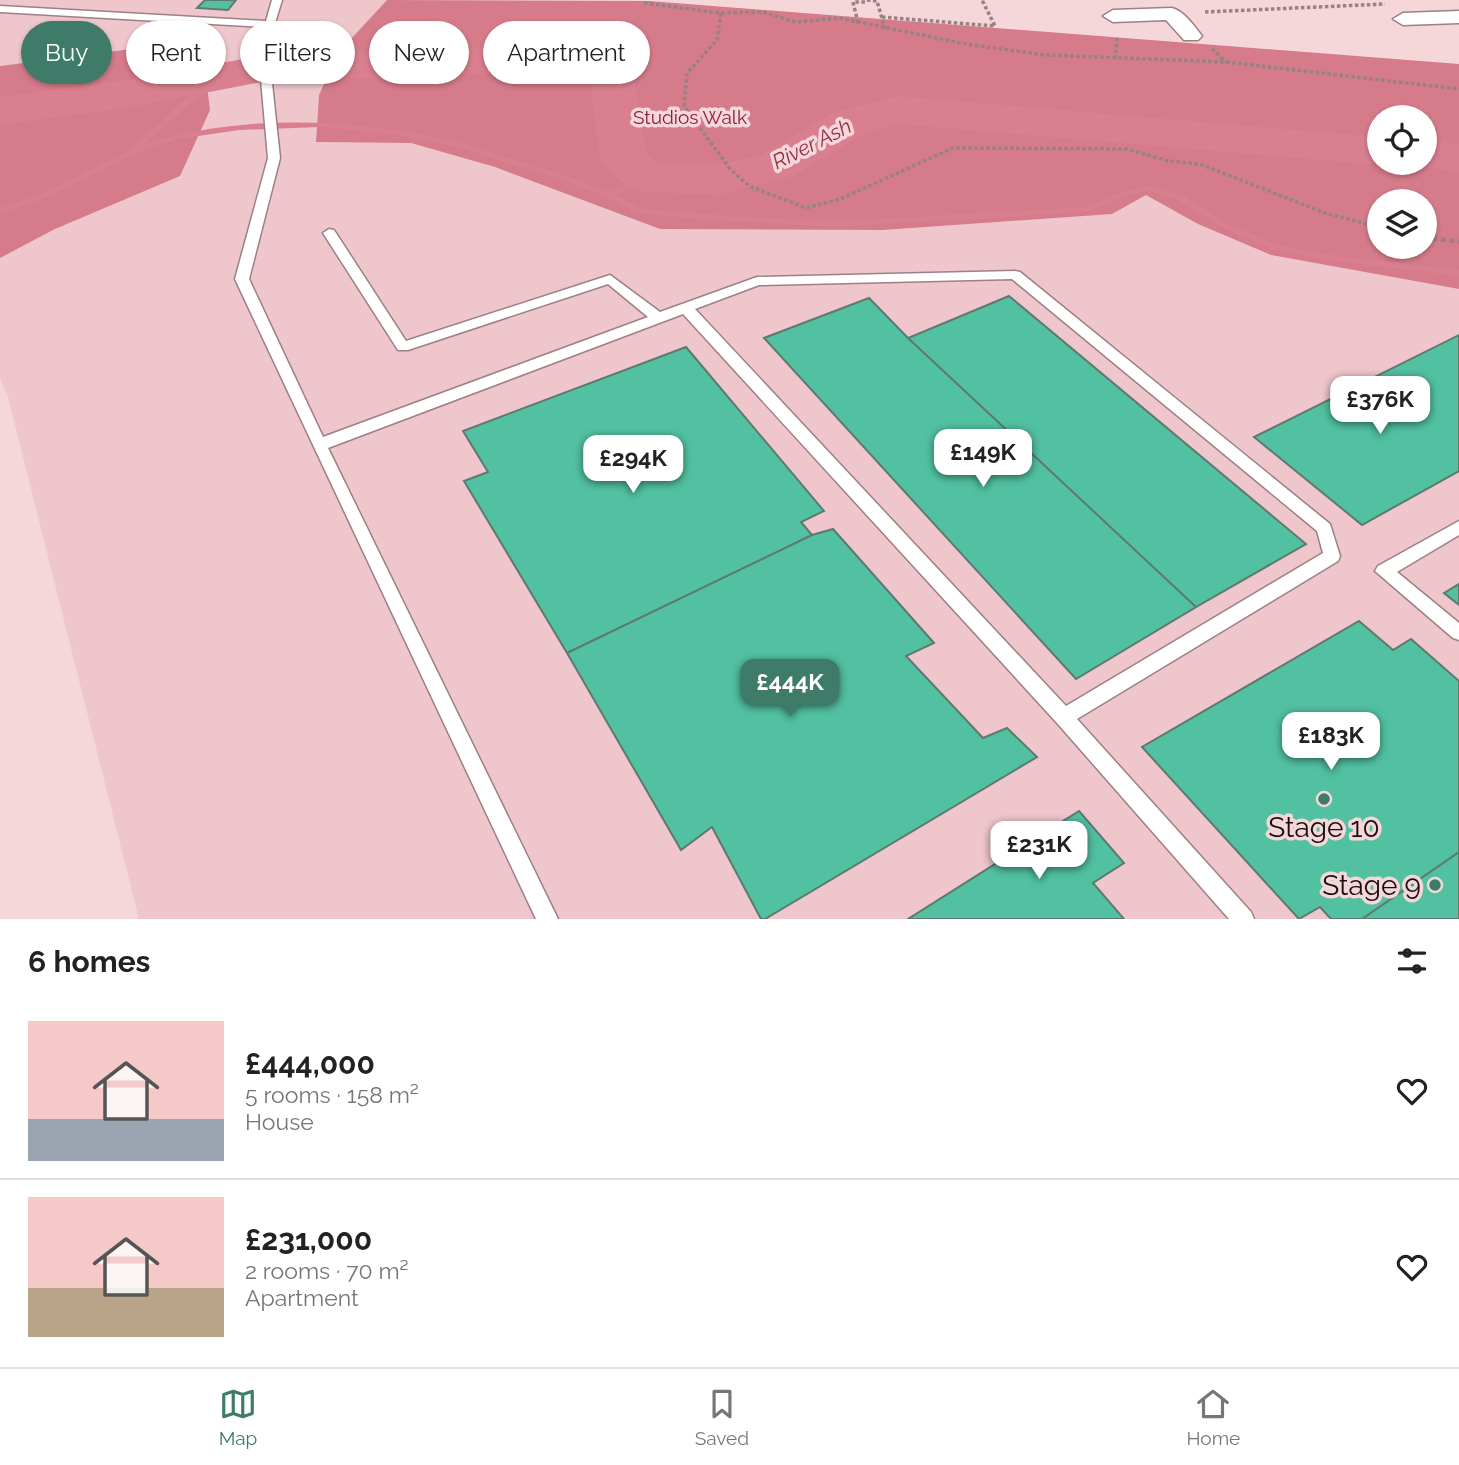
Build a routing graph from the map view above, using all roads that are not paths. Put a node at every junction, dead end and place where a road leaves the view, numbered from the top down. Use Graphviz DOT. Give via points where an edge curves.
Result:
graph roads {
  1 [pos="276,0"];
  2 [pos="0,9"];
  3 [pos="1397,12"];
  4 [pos="1112,16"];
  5 [pos="1459,17"];
  6 [pos="270,21"];
  7 [pos="240,22"];
  8 [pos="1191,36"];
  9 [pos="267,84"];
  10 [pos="329,233"];
  11 [pos="686,307"];
  12 [pos="658,318"];
  13 [pos="319,445"];
  14 [pos="1459,527"];
  15 [pos="1459,633"];
  16 [pos="1064,717"];
  17 [pos="547,919"];
  18 [pos="1243,919"];
  1 -- 6 [label="lane"];
  2 -- 7 [label="lane"];
  3 -- 5 [label="street"];
  4 -- 8 [label="street" via="1172,15"];
  9 -- 13 [label="lane" via="274,158 242,279"];
  10 -- 12 [label="lane" via="402,347 610,279"];
  11 -- 12 [label="lane"];
  11 -- 16 [label="lane"];
  11 -- 16 [label="lane" via="757,281 1015,275 1324,528 1332,556"];
  12 -- 13 [label="lane"];
  13 -- 17 [label="lane"];
  14 -- 15 [label="lane" via="1384,571"];
  16 -- 18 [label="lane"];
}
